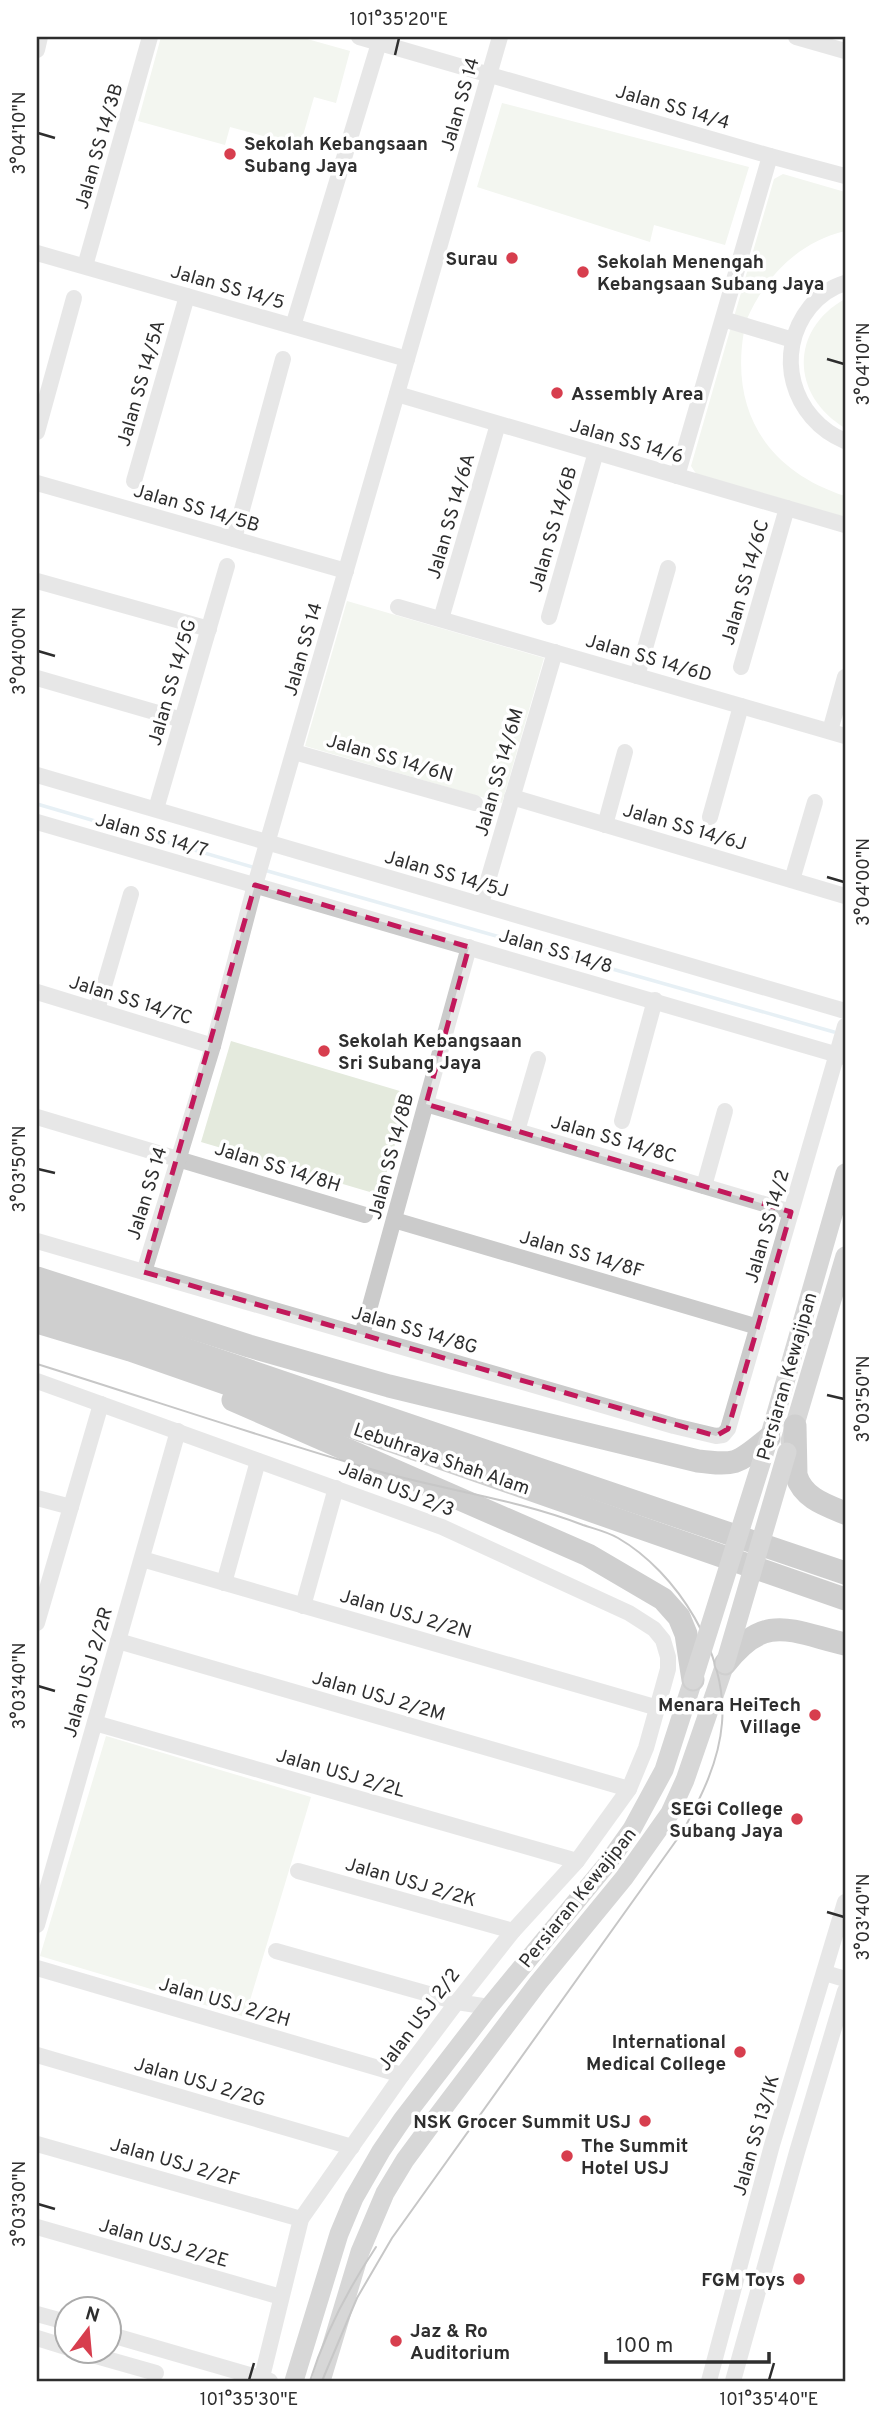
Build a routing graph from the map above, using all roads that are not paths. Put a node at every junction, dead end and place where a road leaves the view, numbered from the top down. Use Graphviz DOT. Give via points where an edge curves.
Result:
graph roads {
  1 [pos="40,37"];
  2 [pos="150,37"];
  3 [pos="359,37"];
  4 [pos="500,37"];
  5 [pos="796,37"];
  6 [pos="379,43"];
  7 [pos="37,50"];
  8 [pos="845,51"];
  9 [pos="489,74"];
  10 [pos="770,156"];
  11 [pos="845,176"];
  12 [pos="37,253"];
  13 [pos="85,267"];
  14 [pos="845,283"];
  15 [pos="187,296"];
  16 [pos="74,298"];
  17 [pos="723,319"];
  18 [pos="293,326"];
  19 [pos="793,340"];
  20 [pos="283,359"];
  21 [pos="407,359"];
  22 [pos="397,394"];
  23 [pos="498,424"];
  24 [pos="37,432"];
  25 [pos="845,441"];
  26 [pos="596,452"];
  27 [pos="677,476"];
  28 [pos="134,481"];
  29 [pos="37,482"];
  30 [pos="787,508"];
  31 [pos="845,525"];
  32 [pos="234,539"];
  33 [pos="227,566"];
  34 [pos="668,568"];
  35 [pos="346,571"];
  36 [pos="37,581"];
  37 [pos="398,607"];
  38 [pos="549,617"];
  39 [pos="441,619"];
  40 [pos="209,629"];
  41 [pos="555,652"];
  42 [pos="741,667"];
  43 [pos="637,676"];
  44 [pos="845,677"];
  45 [pos="37,678"];
  46 [pos="741,706"];
  47 [pos="182,720"];
  48 [pos="838,734"];
  49 [pos="294,752"];
  50 [pos="625,752"];
  51 [pos="37,775"];
  52 [pos="512,797"];
  53 [pos="815,802"];
  54 [pos="475,803"];
  55 [pos="156,809"];
  56 [pos="710,817"];
  57 [pos="37,824"];
  58 [pos="605,825"];
  59 [pos="268,842"];
  60 [pos="258,874"];
  61 [pos="792,880"];
  62 [pos="131,894"];
  63 [pos="845,896"];
  64 [pos="481,904"];
  65 [pos="469,947"];
  66 [pos="37,992"];
  67 [pos="655,1000"];
  68 [pos="97,1010"];
  69 [pos="845,1011"];
  70 [pos="845,1026"];
  71 [pos="213,1046"];
  72 [pos="841,1055"];
  73 [pos="538,1059"];
  74 [pos="426,1104"];
  75 [pos="725,1111"];
  76 [pos="37,1117"];
  77 [pos="622,1121"];
  78 [pos="517,1131"];
  79 [pos="180,1158"];
  80 [pos="845,1173"];
  81 [pos="704,1186"];
  82 [pos="792,1212"];
  83 [pos="365,1215"];
  84 [pos="394,1220"];
  85 [pos="37,1241"];
  86 [pos="845,1256"];
  87 [pos="144,1272"];
  88 [pos="37,1278"];
  89 [pos="37,1299"];
  90 [pos="37,1322"];
  91 [pos="758,1327"];
  92 [pos="362,1335"];
  93 [pos="131,1350"];
  94 [pos="37,1381"];
  95 [pos="101,1404"];
  96 [pos="795,1426"];
  97 [pos="178,1431"];
  98 [pos="723,1435"];
  99 [pos="778,1445"];
  100 [pos="258,1461"];
  101 [pos="336,1488"];
  102 [pos="37,1498"];
  103 [pos="71,1507"];
  104 [pos="845,1513"];
  105 [pos="142,1559"];
  106 [pos="845,1573"];
  107 [pos="224,1583"];
  108 [pos="41,1594"];
  109 [pos="845,1599"];
  110 [pos="303,1605"];
  111 [pos="37,1623"];
  112 [pos="118,1641"];
  113 [pos="845,1644"];
  114 [pos="725,1664"];
  115 [pos="693,1680"];
  116 [pos="659,1708"];
  117 [pos="95,1723"];
  118 [pos="629,1789"];
  119 [pos="576,1861"];
  120 [pos="298,1871"];
  121 [pos="845,1902"];
  122 [pos="37,1925"];
  123 [pos="513,1931"];
  124 [pos="276,1951"];
  125 [pos="37,1968"];
  126 [pos="825,1973"];
  127 [pos="845,1979"];
  128 [pos="845,1991"];
  129 [pos="457,2002"];
  130 [pos="489,2007"];
  131 [pos="37,2055"];
  132 [pos="402,2075"];
  133 [pos="37,2144"];
  134 [pos="352,2147"];
  135 [pos="301,2219"];
  136 [pos="37,2227"];
  137 [pos="281,2297"];
  138 [pos="122,2338"];
  139 [pos="162,2350"];
  140 [pos="122,2365"];
  141 [pos="154,2377"];
  142 [pos="264,2380"];
  143 [pos="295,2381"];
  144 [pos="321,2381"];
  145 [pos="709,2381"];
  146 [pos="733,2381"];
  1 -- 7 [label="street"];
  2 -- 13 [label="street, Jalan SS 14/3B"];
  3 -- 6 [label="street, Jalan SS 14/4"];
  4 -- 9 [label="street, Jalan SS 14"];
  5 -- 8 [label="street"];
  6 -- 9 [label="street, Jalan SS 14/4"];
  6 -- 18 [label="street"];
  9 -- 10 [label="street, Jalan SS 14/4"];
  9 -- 21 [label="street, Jalan SS 14"];
  10 -- 11 [label="street, Jalan SS 14/4"];
  10 -- 17 [label="street"];
  12 -- 13 [label="street, Jalan SS 14/5"];
  13 -- 15 [label="street, Jalan SS 14/5"];
  14 -- 19 [label="street" via="817,299"];
  15 -- 18 [label="street, Jalan SS 14/5"];
  15 -- 28 [label="street, Jalan SS 14/5A"];
  16 -- 24 [label="street"];
  17 -- 19 [label="street"];
  17 -- 27 [label="street"];
  18 -- 21 [label="street, Jalan SS 14/5"];
  19 -- 25 [label="street" via="791,373 801,405 815,422"];
  20 -- 32 [label="street"];
  21 -- 22 [label="street, Jalan SS 14"];
  22 -- 23 [label="street, Jalan SS 14/6"];
  22 -- 35 [label="street, Jalan SS 14"];
  23 -- 26 [label="street, Jalan SS 14/6"];
  23 -- 39 [label="street, Jalan SS 14/6A"];
  26 -- 27 [label="street, Jalan SS 14/6"];
  26 -- 38 [label="street, Jalan SS 14/6B"];
  27 -- 30 [label="street, Jalan SS 14/6"];
  29 -- 32 [label="street, Jalan SS 14/5B"];
  30 -- 31 [label="street, Jalan SS 14/6"];
  30 -- 42 [label="street, Jalan SS 14/6C"];
  32 -- 35 [label="street, Jalan SS 14/5B"];
  33 -- 40 [label="street, Jalan SS 14/5G"];
  34 -- 43 [label="street"];
  35 -- 49 [label="street, Jalan SS 14"];
  36 -- 40 [label="street"];
  37 -- 39 [label="street, Jalan SS 14/6D"];
  39 -- 41 [label="street, Jalan SS 14/6D"];
  40 -- 47 [label="street, Jalan SS 14/5G"];
  41 -- 43 [label="street, Jalan SS 14/6D"];
  41 -- 52 [label="street, Jalan SS 14/6M"];
  43 -- 46 [label="street, Jalan SS 14/6D"];
  44 -- 48 [label="street"];
  45 -- 47 [label="street"];
  46 -- 48 [label="street, Jalan SS 14/6D"];
  46 -- 56 [label="street"];
  47 -- 55 [label="street, Jalan SS 14/5G"];
  49 -- 54 [label="street, Jalan SS 14/6N"];
  49 -- 59 [label="street, Jalan SS 14"];
  50 -- 58 [label="street"];
  51 -- 55 [label="street, Jalan SS 14/5J"];
  52 -- 58 [label="street, Jalan SS 14/6J"];
  52 -- 64 [label="street, Jalan SS 14/6M"];
  53 -- 61 [label="street"];
  55 -- 59 [label="street, Jalan SS 14/5J"];
  57 -- 60 [label="street, Jalan SS 14/7"];
  58 -- 61 [label="street, Jalan SS 14/6J"];
  59 -- 60 [label="street, Jalan SS 14"];
  59 -- 64 [label="street, Jalan SS 14/5J"];
  60 -- 65 [label="street, Jalan SS 14/8"];
  60 -- 71 [label="street, Jalan SS 14"];
  61 -- 63 [label="street, Jalan SS 14/6J"];
  62 -- 68 [label="street"];
  64 -- 69 [label="street, Jalan SS 14/5J"];
  65 -- 67 [label="street, Jalan SS 14/8"];
  65 -- 74 [label="street, Jalan SS 14/8B"];
  66 -- 68 [label="street, Jalan SS 14/7C"];
  67 -- 72 [label="street, Jalan SS 14/8"];
  67 -- 77 [label="street"];
  68 -- 71 [label="street, Jalan SS 14/7C"];
  70 -- 72 [label="street, Jalan SS 14/2"];
  71 -- 79 [label="street, Jalan SS 14"];
  72 -- 82 [label="street, Jalan SS 14/2"];
  73 -- 78 [label="street"];
  74 -- 78 [label="street, Jalan SS 14/8C"];
  74 -- 84 [label="street, Jalan SS 14/8B"];
  75 -- 81 [label="street"];
  76 -- 79 [label="street, Jalan SS 14/8H"];
  78 -- 81 [label="street, Jalan SS 14/8C"];
  79 -- 83 [label="street, Jalan SS 14/8H"];
  79 -- 87 [label="street, Jalan SS 14"];
  80 -- 99 [label="main road, Persiaran Kewajipan"];
  81 -- 82 [label="street, Jalan SS 14/8C"];
  82 -- 91 [label="street, Jalan SS 14/2"];
  84 -- 91 [label="street, Jalan SS 14/8F"];
  84 -- 92 [label="street, Jalan SS 14/8B"];
  85 -- 87 [label="street, Jalan SS 14/8G"];
  86 -- 96 [label="main road, Persiaran Kewajipan"];
  87 -- 92 [label="street, Jalan SS 14/8G"];
  88 -- 99 [label="highway" via="389,1386 698,1461 728,1465"];
  89 -- 106 [label="highway, Lebuhraya Shah Alam"];
  90 -- 93 [label="highway, Lebuhraya Shah Alam"];
  91 -- 98 [label="street, Jalan SS 14/2"];
  92 -- 98 [label="street, Jalan SS 14/8G" via="674,1426"];
  93 -- 109 [label="highway, Lebuhraya Shah Alam"];
  93 -- 115 [label="highway" via="587,1555 663,1599 686,1634"];
  94 -- 95 [label="street, Jalan USJ 2/3"];
  95 -- 97 [label="street, Jalan USJ 2/3"];
  95 -- 103 [label="street"];
  96 -- 99 [label="main road, Persiaran Kewajipan"];
  96 -- 104 [label="highway" via="798,1482 816,1501"];
  97 -- 100 [label="street, Jalan USJ 2/3"];
  97 -- 105 [label="street, Jalan USJ 2/2R"];
  99 -- 114 [label="main road, Persiaran Kewajipan, bridge"];
  99 -- 115 [label="main road, Persiaran Kewajipan, bridge"];
  100 -- 101 [label="street, Jalan USJ 2/3"];
  100 -- 107 [label="street"];
  101 -- 110 [label="street"];
  101 -- 116 [label="street, Jalan USJ 2/3" via="508,1556 654,1629 668,1657"];
  102 -- 103 [label="street"];
  103 -- 108 [label="street"];
  105 -- 107 [label="street, Jalan USJ 2/2N"];
  105 -- 112 [label="street, Jalan USJ 2/2R"];
  107 -- 110 [label="street, Jalan USJ 2/2N"];
  108 -- 111 [label="street"];
  110 -- 116 [label="street, Jalan USJ 2/2N"];
  112 -- 117 [label="street, Jalan USJ 2/2R"];
  112 -- 118 [label="street, Jalan USJ 2/2M"];
  113 -- 114 [label="highway" via="770,1629 740,1646"];
  114 -- 144 [label="main road, Persiaran Kewajipan" via="670,1813 436,2118 385,2193 360,2252"];
  115 -- 130 [label="main road, Persiaran Kewajipan" via="664,1770 632,1829"];
  116 -- 118 [label="street, Jalan USJ 2/2"];
  117 -- 119 [label="street, Jalan USJ 2/2L"];
  117 -- 122 [label="street, Jalan USJ 2/2R"];
  118 -- 119 [label="street, Jalan USJ 2/2"];
  119 -- 123 [label="street, Jalan USJ 2/2"];
  120 -- 123 [label="street, Jalan USJ 2/2K"];
  121 -- 126 [label="street, Jalan SS 13/1K"];
  123 -- 129 [label="street, Jalan USJ 2/2"];
  124 -- 129 [label="street"];
  125 -- 132 [label="street, Jalan USJ 2/2H"];
  126 -- 127 [label="street"];
  126 -- 145 [label="street, Jalan SS 13/1K" via="772,2145"];
  128 -- 146 [label="street"];
  129 -- 130 [label="street"];
  129 -- 132 [label="street, Jalan USJ 2/2"];
  130 -- 143 [label="main road, Persiaran Kewajipan" via="402,2120 354,2198"];
  131 -- 134 [label="street, Jalan USJ 2/2G"];
  132 -- 134 [label="street, Jalan USJ 2/2"];
  133 -- 135 [label="street, Jalan USJ 2/2F"];
  134 -- 135 [label="street, Jalan USJ 2/2"];
  135 -- 137 [label="street, Jalan USJ 2/2"];
  136 -- 137 [label="street, Jalan USJ 2/2E"];
  137 -- 142 [label="street, Jalan USJ 2/2"];
  138 -- 139 [label="street"];
  139 -- 141 [label="street"];
  139 -- 142 [label="street"];
  140 -- 141 [label="street"];
}
